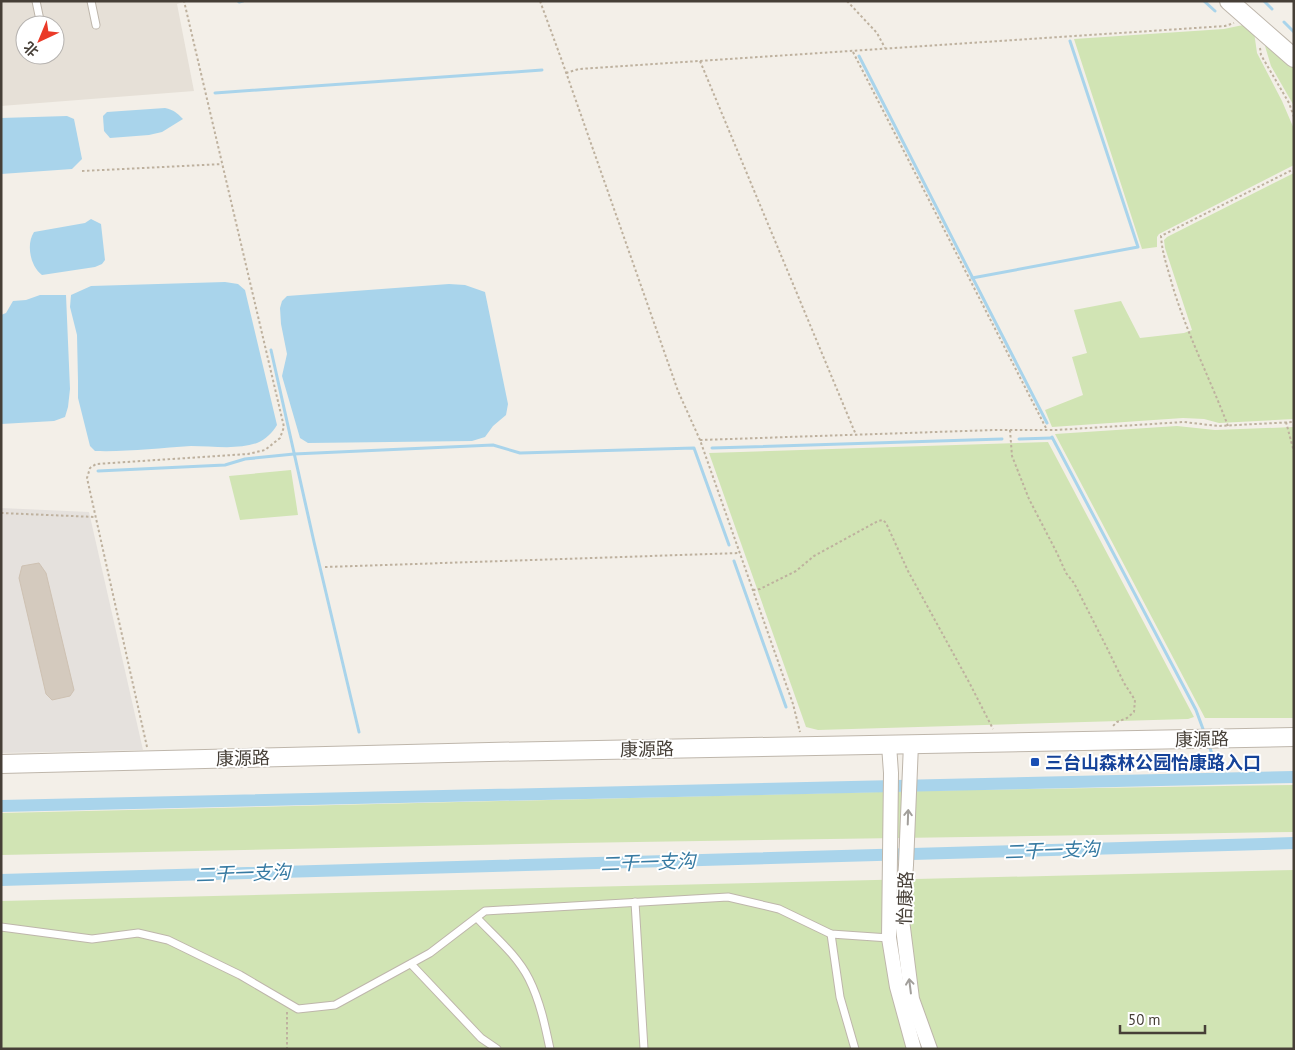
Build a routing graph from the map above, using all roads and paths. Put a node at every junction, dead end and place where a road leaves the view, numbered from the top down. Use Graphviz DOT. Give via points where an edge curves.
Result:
graph roads {
  1 [pos="36,1"];
  2 [pos="91,1"];
  3 [pos="184,1"];
  4 [pos="540,1"];
  5 [pos="848,1"];
  6 [pos="1229,1"];
  7 [pos="39,15"];
  8 [pos="1253,22"];
  9 [pos="96,25"];
  10 [pos="885,48"];
  11 [pos="852,51"];
  12 [pos="1294,58"];
  13 [pos="700,61"];
  14 [pos="566,73"];
  15 [pos="1294,117"];
  16 [pos="222,164"];
  17 [pos="1294,169"];
  18 [pos="82,170"];
  19 [pos="1286,422"];
  20 [pos="1294,422"];
  21 [pos="1228,426"];
  22 [pos="1010,430"];
  23 [pos="1047,430"];
  24 [pos="856,435"];
  25 [pos="700,440"];
  26 [pos="1294,452"];
  27 [pos="1,513"];
  28 [pos="95,516"];
  29 [pos="740,553"];
  30 [pos="325,567"];
  31 [pos="753,590"];
  32 [pos="1294,737"];
  33 [pos="1104,740"];
  34 [pos="1000,743"];
  35 [pos="911,744"];
  36 [pos="889,745"];
  37 [pos="803,746"];
  38 [pos="150,760"];
  39 [pos="1,764"];
  40 [pos="635,902"];
  41 [pos="477,918"];
  42 [pos="1,927"];
  43 [pos="831,934"];
  44 [pos="889,938"];
  45 [pos="411,964"];
  46 [pos="286,1002"];
  47 [pos="910,1013"];
  48 [pos="287,1049"];
  49 [pos="497,1049"];
  50 [pos="550,1049"];
  51 [pos="644,1049"];
  52 [pos="855,1049"];
  53 [pos="914,1049"];
  54 [pos="930,1049"];
  1 -- 7 [label="lane"];
  2 -- 9 [label="lane"];
  3 -- 16 [label="path"];
  4 -- 14 [label="path"];
  5 -- 10 [label="path" via="877,33"];
  6 -- 8 [label="street"];
  8 -- 10 [label="path"];
  8 -- 12 [label="street"];
  8 -- 15 [label="path" via="1262,54"];
  10 -- 11 [label="path"];
  11 -- 13 [label="path"];
  11 -- 23 [label="path"];
  13 -- 14 [label="path" via="579,69"];
  13 -- 24 [label="path"];
  14 -- 25 [label="path" via="675,382"];
  16 -- 18 [label="path"];
  16 -- 28 [label="path" via="284,427 280,438 265,450 248,454 96,464 90,468 87,478"];
  17 -- 21 [label="path" via="1161,236 1176,300"];
  19 -- 20 [label="path"];
  19 -- 21 [label="path"];
  19 -- 26 [label="path"];
  21 -- 23 [label="path" via="1184,422"];
  22 -- 23 [label="path"];
  22 -- 24 [label="path"];
  22 -- 33 [label="path" via="1012,456 1029,499 1135,700 1134,712 1117,722"];
  24 -- 25 [label="path"];
  25 -- 29 [label="path"];
  27 -- 28 [label="path"];
  28 -- 38 [label="path"];
  29 -- 30 [label="path"];
  29 -- 31 [label="path"];
  31 -- 34 [label="path" via="796,571 814,556 883,520"];
  31 -- 37 [label="path" via="793,704"];
  32 -- 33 [label="street, 康源路"];
  33 -- 34 [label="street, 康源路"];
  34 -- 35 [label="street, 康源路"];
  35 -- 36 [label="street, 康源路"];
  47 -- 35 [label="street, 怡康路, one-way" via="912,999 902,920"];
  36 -- 37 [label="street, 康源路"];
  36 -- 44 [label="street, 怡康路"];
  37 -- 38 [label="street, 康源路"];
  38 -- 39 [label="street, 康源路"];
  40 -- 41 [label="lane" via="485,912"];
  40 -- 43 [label="lane" via="728,898 779,909"];
  40 -- 51 [label="lane"];
  41 -- 45 [label="lane"];
  41 -- 50 [label="lane" via="511,952 529,978 543,1013"];
  42 -- 46 [label="lane" via="92,939 138,933 168,940 240,975"];
  43 -- 44 [label="lane"];
  43 -- 52 [label="lane" via="840,997"];
  44 -- 47 [label="street, 怡康路" via="897,987"];
  45 -- 46 [label="lane" via="335,1005 298,1009"];
  45 -- 49 [label="lane" via="480,1038"];
  46 -- 48 [label="path"];
  47 -- 53 [label="street, 怡康路"];
  47 -- 54 [label="street, 怡康路"];
}
